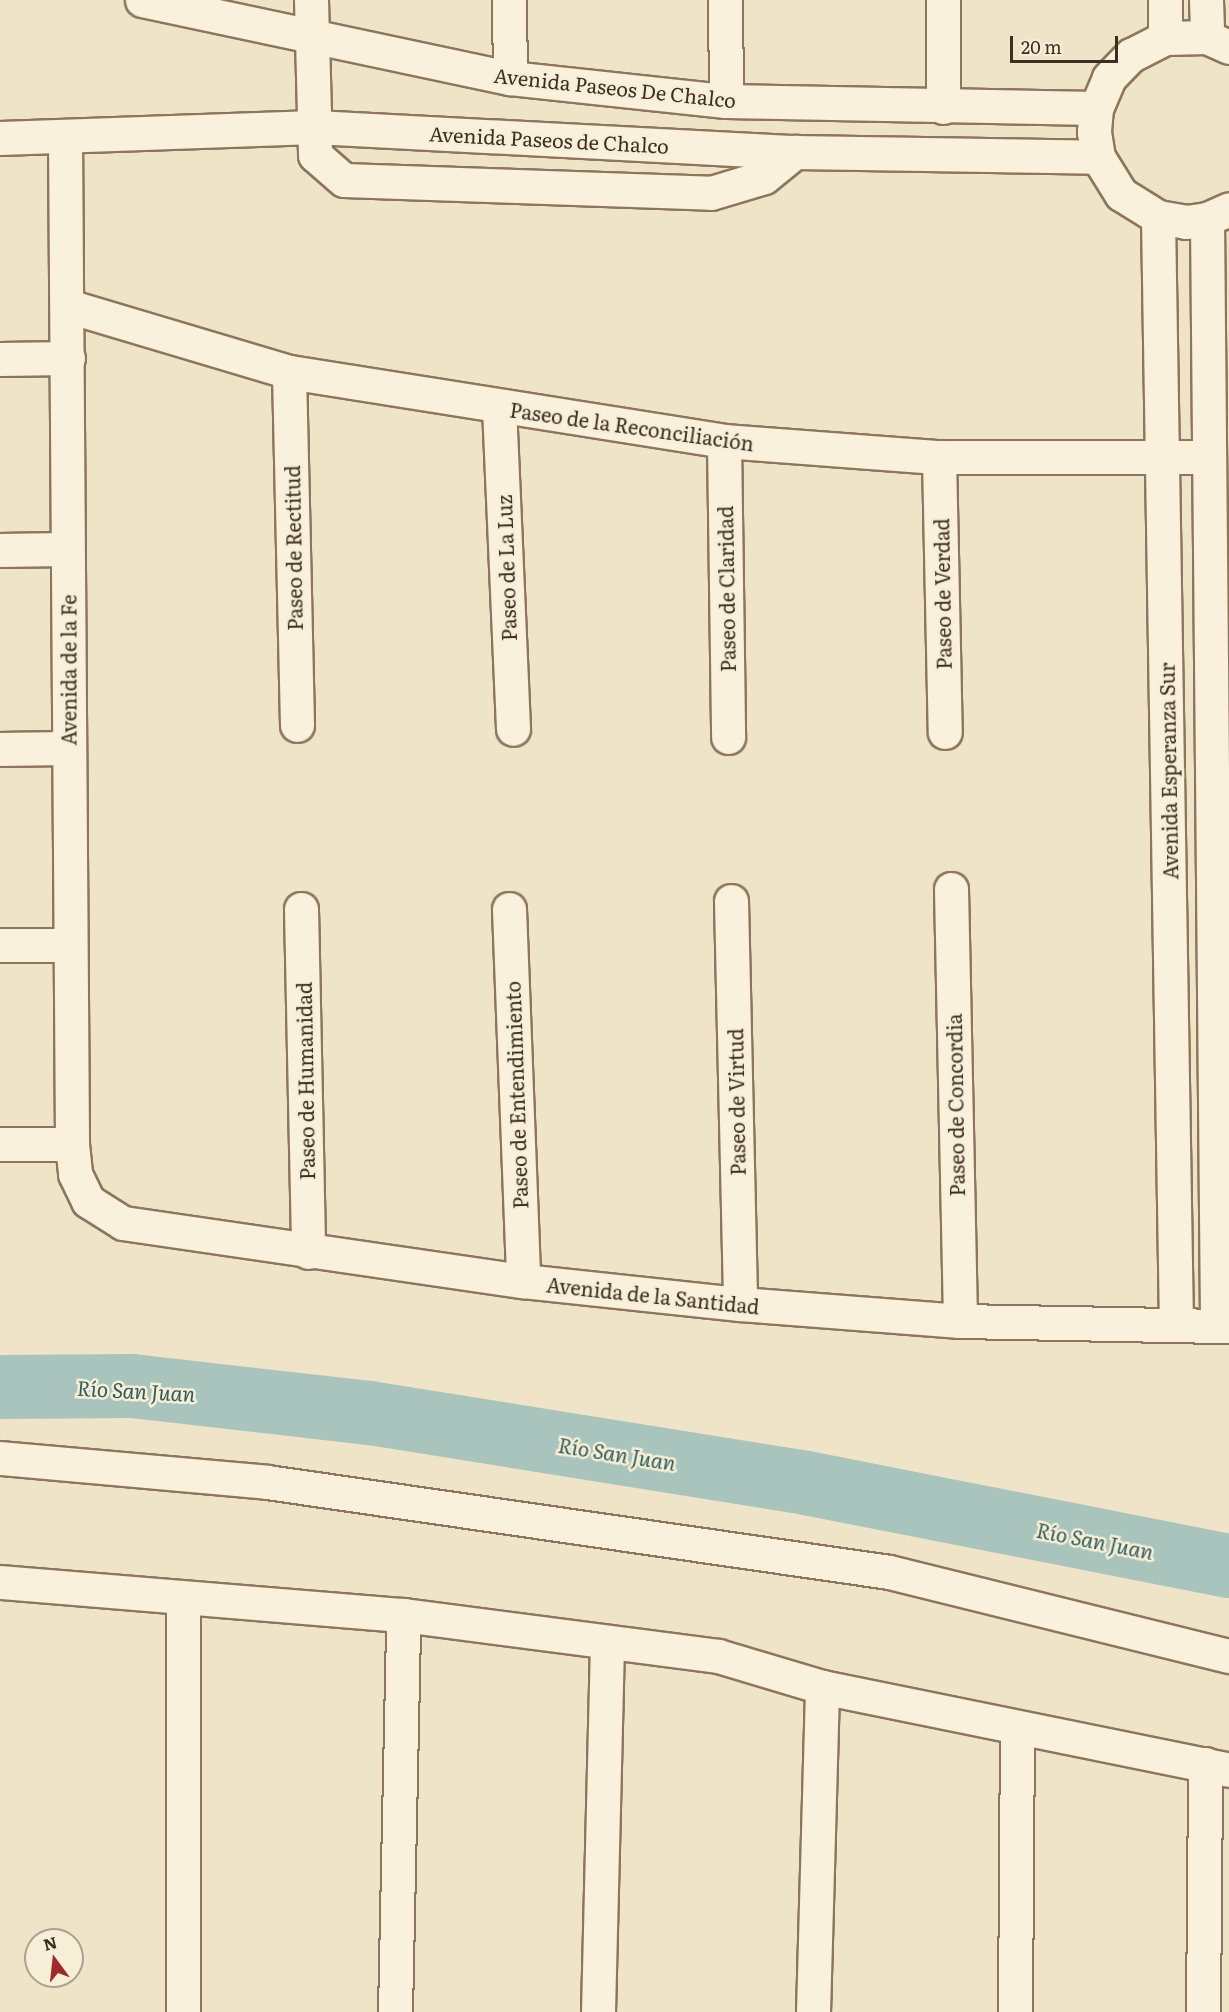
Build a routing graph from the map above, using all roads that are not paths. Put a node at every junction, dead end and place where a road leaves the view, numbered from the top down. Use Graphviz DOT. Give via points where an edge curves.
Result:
graph roads {
  1 [pos="142,0"];
  2 [pos="310,0"];
  3 [pos="509,0"];
  4 [pos="725,0"];
  5 [pos="943,0"];
  6 [pos="1165,0"];
  7 [pos="1206,0"];
  8 [pos="312,38"];
  9 [pos="1165,38"];
  10 [pos="1218,42"];
  11 [pos="510,78"];
  12 [pos="726,101"];
  13 [pos="943,107"];
  14 [pos="1096,108"];
  15 [pos="315,127"];
  16 [pos="65,136"];
  17 [pos="0,138"];
  18 [pos="795,152"];
  19 [pos="1098,157"];
  20 [pos="1218,214"];
  21 [pos="1158,217"];
  22 [pos="68,306"];
  23 [pos="68,358"];
  24 [pos="0,359"];
  25 [pos="289,372"];
  26 [pos="499,407"];
  27 [pos="724,441"];
  28 [pos="939,457"];
  29 [pos="1209,458"];
  30 [pos="1163,459"];
  31 [pos="67,549"];
  32 [pos="0,550"];
  33 [pos="297,725"];
  34 [pos="513,729"];
  35 [pos="945,732"];
  36 [pos="728,737"];
  37 [pos="68,748"];
  38 [pos="0,749"];
  39 [pos="951,889"];
  40 [pos="731,901"];
  41 [pos="301,909"];
  42 [pos="509,909"];
  43 [pos="0,945"];
  44 [pos="68,945"];
  45 [pos="0,1144"];
  46 [pos="72,1144"];
  47 [pos="88,1201"];
  48 [pos="308,1252"];
  49 [pos="523,1281"];
  50 [pos="740,1304"];
  51 [pos="960,1321"];
  52 [pos="1176,1325"];
  53 [pos="1223,1326"];
  54 [pos="0,1458"];
  55 [pos="0,1582"];
  56 [pos="183,1598"];
  57 [pos="403,1615"];
  58 [pos="607,1642"];
  59 [pos="1229,1656"];
  60 [pos="822,1687"];
  61 [pos="1017,1728"];
  62 [pos="1217,1767"];
  63 [pos="183,2012"];
  64 [pos="395,2012"];
  65 [pos="598,2012"];
  66 [pos="813,2012"];
  67 [pos="1015,2012"];
  68 [pos="1203,2012"];
  1 -- 8 [label="street, Avenida Paseos De Chalco"];
  2 -- 8 [label="street"];
  3 -- 11 [label="street"];
  4 -- 12 [label="street"];
  5 -- 13 [label="street"];
  6 -- 9 [label="street"];
  7 -- 10 [label="street"];
  8 -- 11 [label="street, Avenida Paseos De Chalco"];
  8 -- 15 [label="street"];
  9 -- 10 [label="street"];
  9 -- 14 [label="street" via="1131,55 1109,78"];
  11 -- 12 [label="street, Avenida Paseos De Chalco"];
  12 -- 13 [label="street, Avenida Paseos De Chalco"];
  13 -- 14 [label="street, Avenida Paseos De Chalco"];
  14 -- 19 [label="street"];
  15 -- 16 [label="street, Avenida Paseos de Chalco"];
  15 -- 18 [label="street, Avenida Paseos de Chalco"];
  15 -- 18 [label="street" via="315,155 344,180 711,193 764,177"];
  16 -- 17 [label="street, Avenida Paseos de Chalco"];
  16 -- 22 [label="street, Avenida de la Fe"];
  18 -- 19 [label="street, Avenida Paseos de Chalco"];
  19 -- 21 [label="street" via="1121,194"];
  20 -- 21 [label="street" via="1186,222"];
  20 -- 29 [label="street"];
  21 -- 30 [label="street, Avenida Esperanza Sur"];
  22 -- 23 [label="street, Avenida de la Fe"];
  22 -- 25 [label="street, Paseo de la Reconciliación"];
  23 -- 24 [label="street"];
  23 -- 31 [label="street, Avenida de la Fe"];
  25 -- 26 [label="street, Paseo de la Reconciliación"];
  25 -- 33 [label="street, Paseo de Rectitud"];
  26 -- 27 [label="street, Paseo de la Reconciliación"];
  26 -- 34 [label="street, Paseo de La Luz"];
  27 -- 28 [label="street, Paseo de la Reconciliación"];
  27 -- 36 [label="street, Paseo de Claridad"];
  28 -- 30 [label="street, Paseo de la Reconciliación"];
  28 -- 35 [label="street, Paseo de Verdad"];
  29 -- 30 [label="street, Paseo de la Reconciliación"];
  29 -- 53 [label="street"];
  30 -- 52 [label="street, Avenida Esperanza Sur"];
  31 -- 32 [label="street"];
  31 -- 37 [label="street, Avenida de la Fe"];
  37 -- 38 [label="street"];
  37 -- 44 [label="street, Avenida de la Fe"];
  39 -- 51 [label="street, Paseo de Concordia"];
  40 -- 50 [label="street, Paseo de Virtud"];
  41 -- 48 [label="street, Paseo de Humanidad"];
  42 -- 49 [label="street, Paseo de Entendimiento"];
  43 -- 44 [label="street"];
  44 -- 46 [label="street, Avenida de la Fe"];
  45 -- 46 [label="street"];
  46 -- 47 [label="street, Avenida de la Fe" via="75,1174"];
  47 -- 48 [label="street, Avenida de la Santidad" via="123,1223"];
  48 -- 49 [label="street, Avenida de la Santidad"];
  49 -- 50 [label="street, Avenida de la Santidad"];
  50 -- 51 [label="street, Avenida de la Santidad"];
  51 -- 52 [label="street, Avenida de la Santidad"];
  52 -- 53 [label="street, Avenida de la Santidad"];
  54 -- 59 [label="street" via="267,1482 889,1572"];
  55 -- 56 [label="street"];
  56 -- 57 [label="street"];
  56 -- 63 [label="street"];
  57 -- 58 [label="street"];
  57 -- 64 [label="street"];
  58 -- 60 [label="street" via="718,1656"];
  58 -- 65 [label="street"];
  60 -- 61 [label="street"];
  60 -- 66 [label="street"];
  61 -- 62 [label="street"];
  61 -- 67 [label="street"];
  62 -- 68 [label="street"];
}
